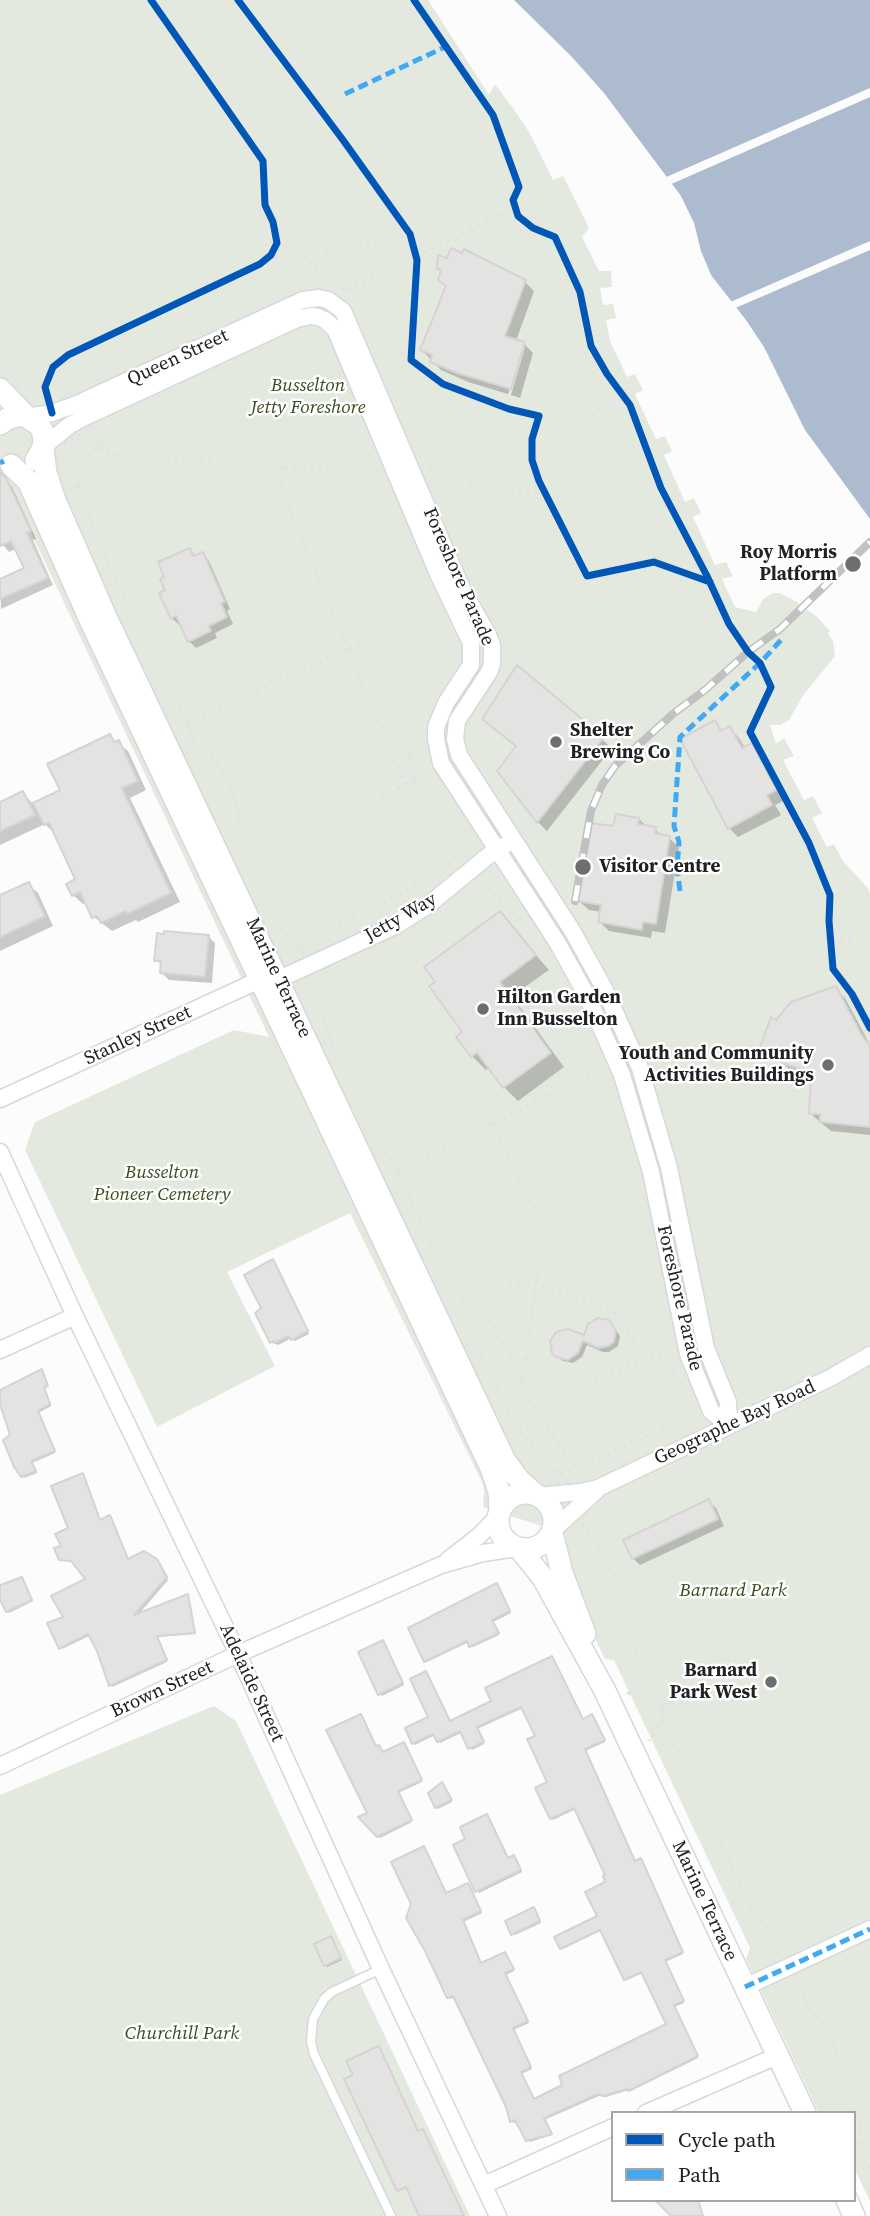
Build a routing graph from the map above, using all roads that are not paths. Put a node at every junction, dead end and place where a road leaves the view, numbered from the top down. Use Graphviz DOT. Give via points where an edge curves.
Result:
graph roads {
  1 [pos="328,300"];
  2 [pos="318,317"];
  3 [pos="0,389"];
  4 [pos="26,416"];
  5 [pos="0,424"];
  6 [pos="44,448"];
  7 [pos="4,462"];
  8 [pos="399,474"];
  9 [pos="513,839"];
  10 [pos="498,850"];
  11 [pos="270,979"];
  12 [pos="0,1100"];
  13 [pos="0,1152"];
  14 [pos="75,1316"];
  15 [pos="0,1350"];
  16 [pos="870,1355"];
  17 [pos="729,1426"];
  18 [pos="598,1488"];
  19 [pos="537,1496"];
  20 [pos="500,1513"];
  21 [pos="552,1532"];
  22 [pos="518,1548"];
  23 [pos="441,1566"];
  24 [pos="238,1654"];
  25 [pos="604,1689"];
  26 [pos="0,1766"];
  27 [pos="870,1929"];
  28 [pos="381,1969"];
  29 [pos="745,1987"];
  30 [pos="777,2056"];
  31 [pos="651,2111"];
  32 [pos="803,2111"];
  33 [pos="611,2128"];
  34 [pos="484,2185"];
  35 [pos="391,2216"];
  36 [pos="498,2216"];
  1 -- 4 [label="street, Queen Street" via="303,300 77,404"];
  1 -- 8 [label="street, Foreshore Parade" via="347,319"];
  2 -- 6 [label="street, Queen Street" via="298,319 83,418"];
  2 -- 8 [label="street, Foreshore Parade" via="338,335"];
  3 -- 4 [label="street"];
  4 -- 5 [label="street" via="13,416"];
  4 -- 6 [label="street, Marine Terrace" via="39,425"];
  6 -- 7 [label="street" via="30,464 18,467"];
  6 -- 11 [label="street, Marine Terrace" via="54,498"];
  7 -- 11 [label="street, Marine Terrace" via="29,481 91,622"];
  8 -- 9 [label="street, Foreshore Parade" via="492,645 489,672 457,721 454,739 459,755"];
  8 -- 10 [label="street, Foreshore Parade" via="473,650 468,673 440,714 437,752"];
  9 -- 10 [label="street, Jetty Way"];
  9 -- 17 [label="street, Foreshore Parade" via="591,963 639,1068 669,1168 706,1348 728,1402"];
  10 -- 11 [label="street, Jetty Way" via="397,925"];
  10 -- 17 [label="street, Foreshore Parade" via="575,972 622,1075 651,1172 688,1354 711,1411"];
  11 -- 12 [label="street, Stanley Street"];
  11 -- 19 [label="street, Marine Terrace" via="505,1461"];
  11 -- 20 [label="street, Marine Terrace" via="491,1468"];
  13 -- 14 [label="street, Adelaide Street"];
  14 -- 15 [label="street"];
  14 -- 24 [label="street, Adelaide Street"];
  16 -- 17 [label="street, Geographe Bay Road"];
  17 -- 18 [label="street, Geographe Bay Road"];
  18 -- 19 [label="street, Geographe Bay Road"];
  18 -- 21 [label="street, Geographe Bay Road"];
  19 -- 20 [label="street" via="528,1493 511,1498"];
  19 -- 21 [label="street" via="550,1507"];
  20 -- 22 [label="street" via="500,1531"];
  20 -- 23 [label="street, Brown Street"];
  21 -- 22 [label="street" via="542,1544"];
  21 -- 25 [label="street, Marine Terrace"];
  22 -- 23 [label="street, Brown Street"];
  22 -- 25 [label="street, Marine Terrace" via="543,1578"];
  23 -- 24 [label="street, Brown Street"];
  24 -- 26 [label="street, Brown Street"];
  24 -- 28 [label="street, Adelaide Street"];
  25 -- 29 [label="street, Marine Terrace"];
  27 -- 29 [label="street"];
  28 -- 34 [label="street, Adelaide Street"];
  28 -- 35 [label="lane" via="324,1999 313,2019 311,2042"];
  29 -- 30 [label="street, Marine Terrace"];
  30 -- 31 [label="street"];
  30 -- 32 [label="street, Marine Terrace"];
  33 -- 34 [label="street"];
  34 -- 36 [label="street, Adelaide Street"];
}
